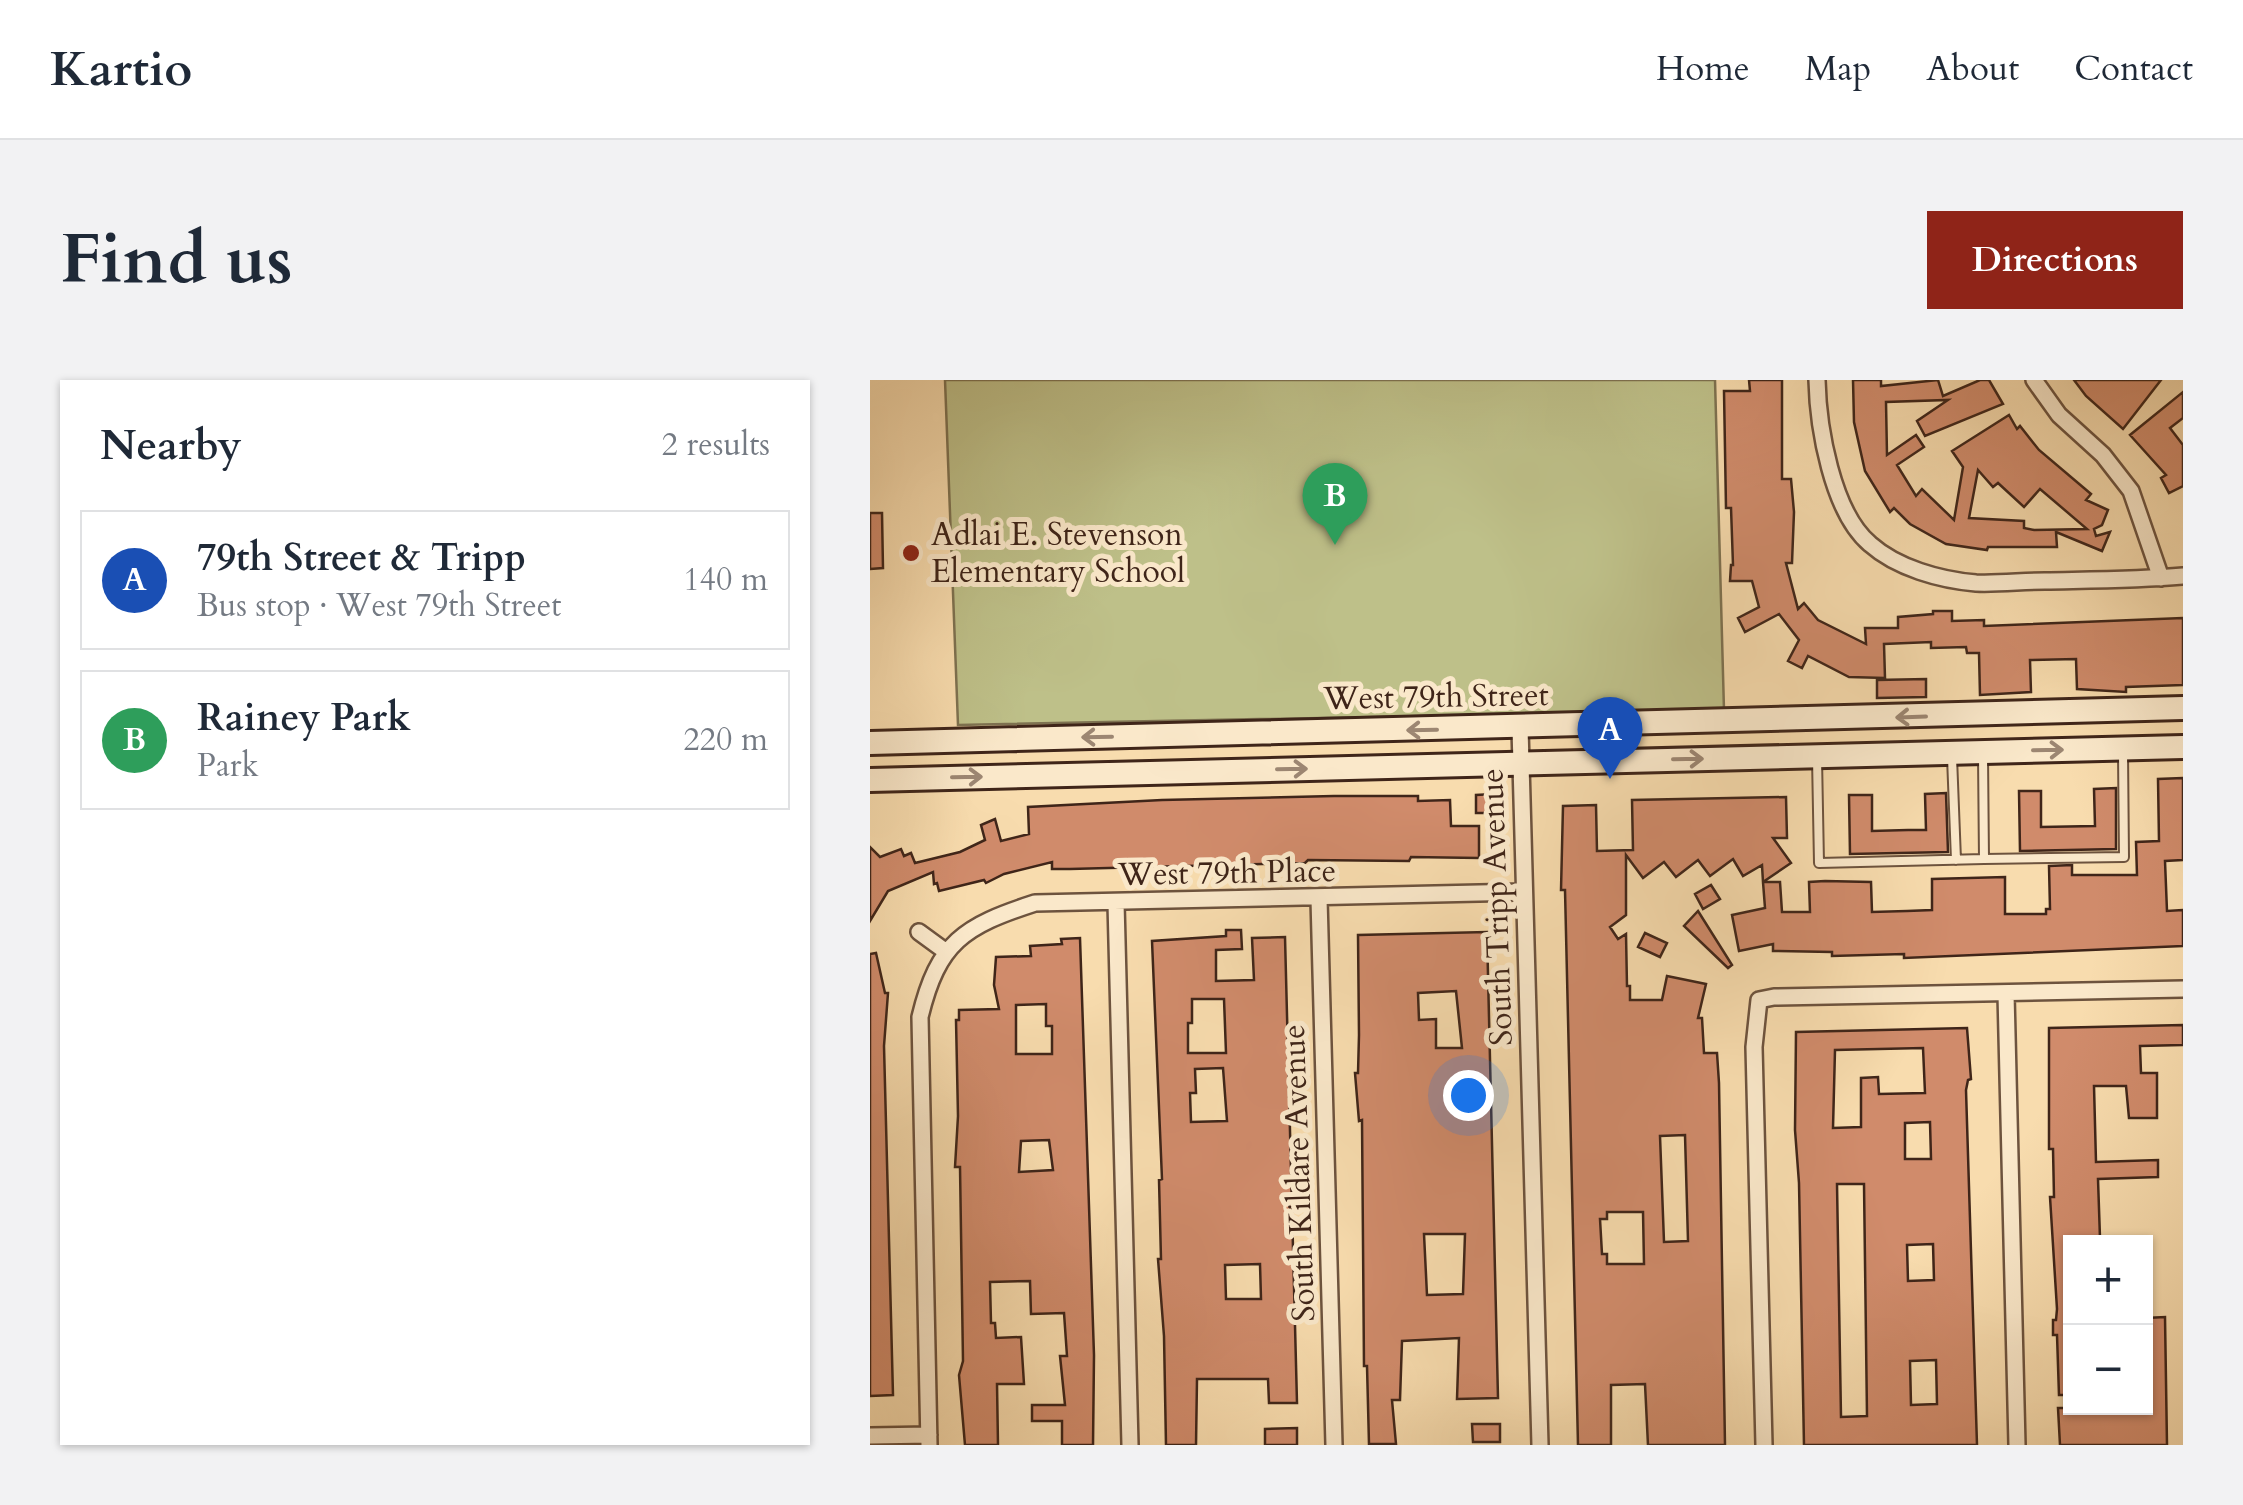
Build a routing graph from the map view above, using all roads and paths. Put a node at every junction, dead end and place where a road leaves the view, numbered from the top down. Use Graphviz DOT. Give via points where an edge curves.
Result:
graph roads {
  1 [pos="1818,380"];
  2 [pos="2034,380"];
  3 [pos="2183,576"];
  4 [pos="2161,578"];
  5 [pos="2183,708"];
  6 [pos="1520,728"];
  7 [pos="870,742"];
  8 [pos="2183,747"];
  9 [pos="2122,748"];
  10 [pos="1952,752"];
  11 [pos="1983,752"];
  12 [pos="1817,756"];
  13 [pos="1520,764"];
  14 [pos="870,780"];
  15 [pos="1984,859"];
  16 [pos="1956,860"];
  17 [pos="1523,892"];
  18 [pos="1319,899"];
  19 [pos="1116,902"];
  20 [pos="919,932"];
  21 [pos="945,951"];
  22 [pos="2183,989"];
  23 [pos="2006,994"];
  24 [pos="870,1436"];
  25 [pos="929,1440"];
  26 [pos="1130,1445"];
  27 [pos="1334,1445"];
  28 [pos="1540,1445"];
  29 [pos="1764,1445"];
  30 [pos="2016,1445"];
  1 -- 4 [label="street" via="1824,454 1852,520 1891,559 1976,583"];
  2 -- 4 [label="street" via="2131,492"];
  3 -- 4 [label="street"];
  5 -- 6 [label="main road, West 79th Street, one-way"];
  6 -- 7 [label="main road, West 79th Street, one-way"];
  6 -- 13 [label="street, South Tripp Avenue"];
  8 -- 9 [label="main road, West 79th Street"];
  11 -- 9 [label="main road, West 79th Street, one-way"];
  9 -- 15 [label="lane" via="2124,857"];
  10 -- 11 [label="main road, West 79th Street"];
  10 -- 12 [label="main road, West 79th Street"];
  10 -- 16 [label="lane"];
  11 -- 15 [label="lane"];
  13 -- 12 [label="main road, West 79th Street, one-way"];
  12 -- 16 [label="lane" via="1819,863"];
  14 -- 13 [label="main road, West 79th Street, one-way"];
  13 -- 17 [label="street, South Tripp Avenue"];
  15 -- 16 [label="lane"];
  17 -- 18 [label="street, West 79th Place"];
  17 -- 28 [label="street, South Tripp Avenue"];
  18 -- 19 [label="street, West 79th Place"];
  18 -- 27 [label="street, South Kildare Avenue"];
  19 -- 21 [label="street, West 79th Place" via="1036,903 986,919"];
  19 -- 26 [label="street"];
  20 -- 21 [label="street"];
  21 -- 25 [label="street" via="928,982 920,1018"];
  22 -- 23 [label="street"];
  23 -- 29 [label="street" via="1753,996"];
  23 -- 30 [label="street"];
  24 -- 25 [label="street"];
}
